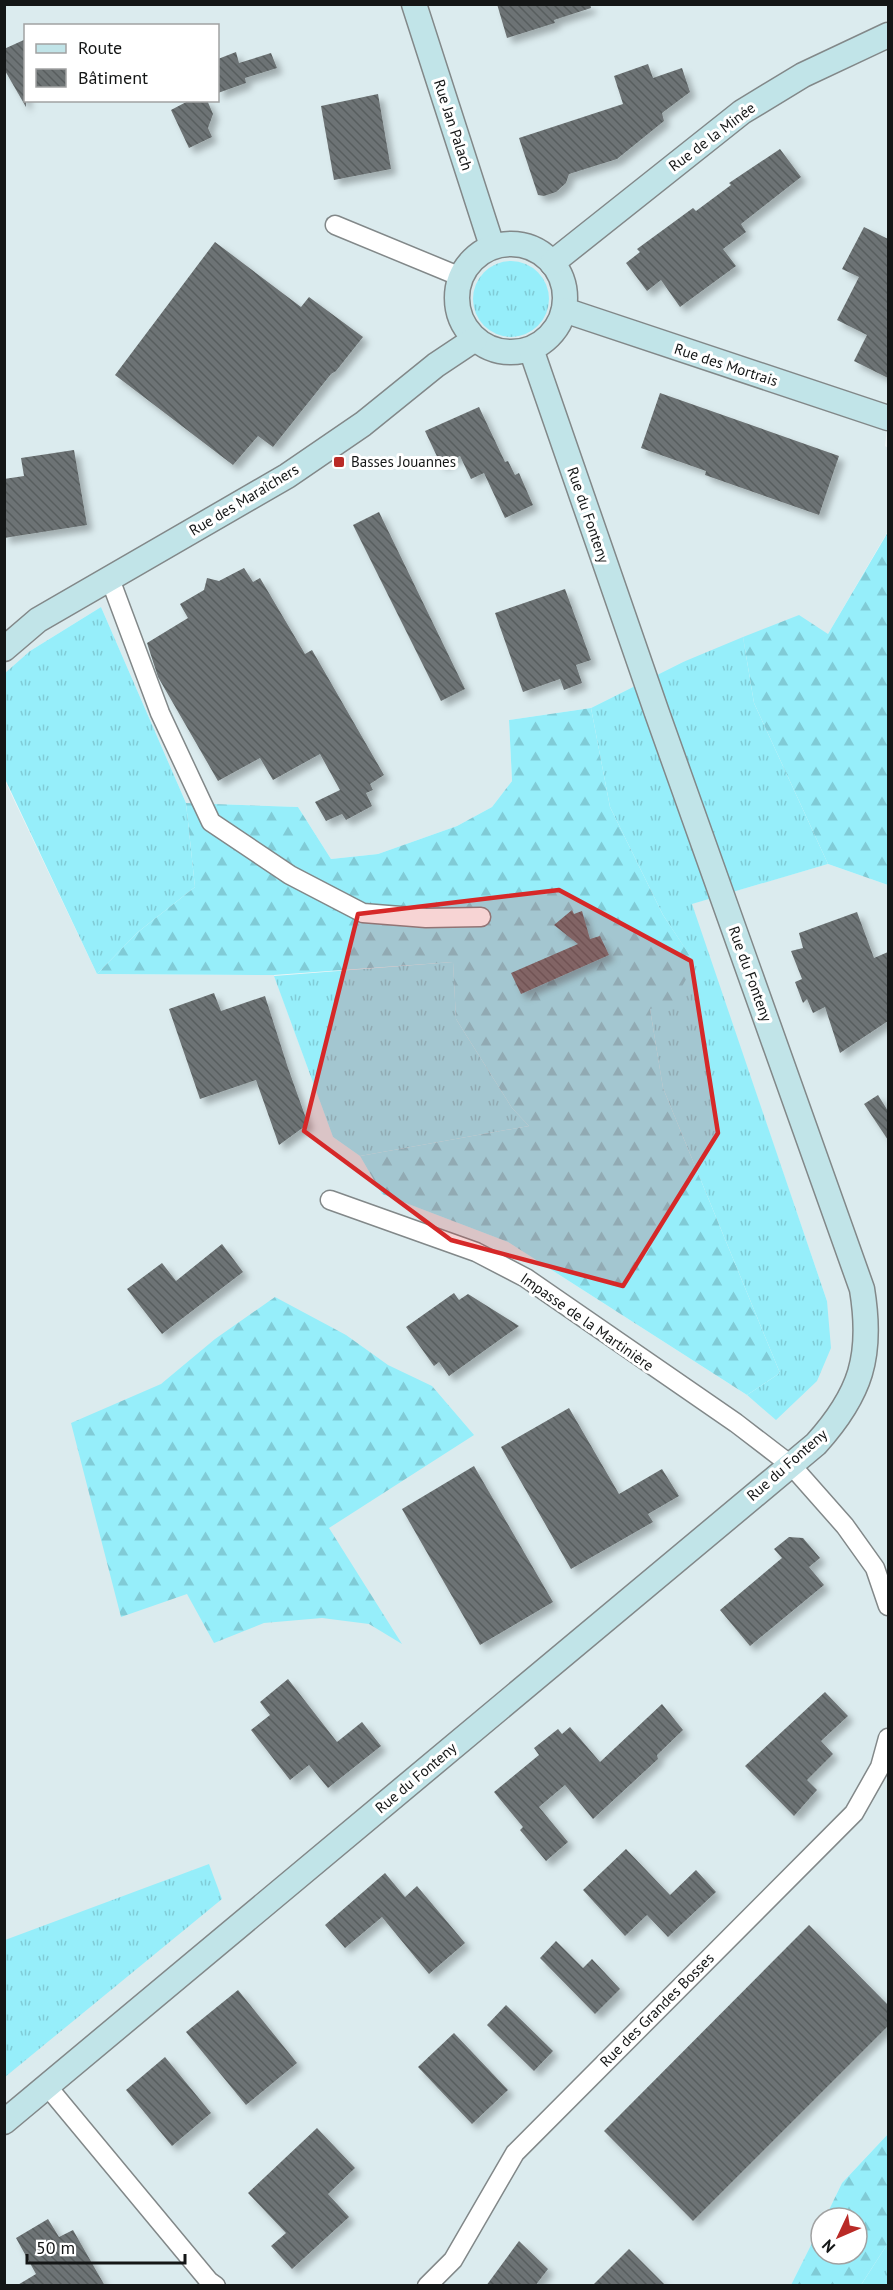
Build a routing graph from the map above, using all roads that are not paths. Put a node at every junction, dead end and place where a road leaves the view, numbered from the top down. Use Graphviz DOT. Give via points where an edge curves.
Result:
graph roads {
  1 [pos="414,4"];
  2 [pos="888,35"];
  3 [pos="335,225"];
  4 [pos="492,246"];
  5 [pos="552,263"];
  6 [pos="461,277"];
  7 [pos="564,310"];
  8 [pos="475,339"];
  9 [pos="531,349"];
  10 [pos="888,418"];
  11 [pos="110,579"];
  12 [pos="4,649"];
  13 [pos="481,917"];
  14 [pos="330,1200"];
  15 [pos="792,1466"];
  16 [pos="888,1606"];
  17 [pos="888,1738"];
  18 [pos="47,2085"];
  19 [pos="4,2122"];
  20 [pos="216,2286"];
  21 [pos="427,2286"];
  1 -- 4 [label="street, Rue Jan Palach"];
  2 -- 5 [label="street, Rue de la Minée" via="803,75 742,112"];
  3 -- 6 [label="street"];
  4 -- 5 [label="street" via="526,246"];
  4 -- 6 [label="street" via="469,263"];
  5 -- 7 [label="street" via="561,277"];
  6 -- 8 [label="street" via="457,290 460,317"];
  7 -- 9 [label="street" via="553,334"];
  7 -- 10 [label="street, Rue des Mortrais"];
  8 -- 9 [label="street" via="502,352"];
  8 -- 11 [label="street, Rue des Maraîchers" via="287,476"];
  9 -- 15 [label="street, Rue du Fonteny" via="862,1289 867,1320 864,1360 850,1399 827,1431"];
  11 -- 12 [label="street, Rue des Maraîchers" via="38,620"];
  11 -- 13 [label="street" via="160,713 211,822 290,875 363,913"];
  14 -- 15 [label="street, Impasse de la Martinière" via="476,1252 526,1278"];
  15 -- 16 [label="street" via="845,1526 875,1568"];
  15 -- 18 [label="street, Rue du Fonteny"];
  17 -- 21 [label="street, Rue des Grandes Bosses" via="880,1767 854,1813 515,2152 453,2260"];
  18 -- 19 [label="street, Rue du Fonteny"];
  18 -- 20 [label="street"];
}
